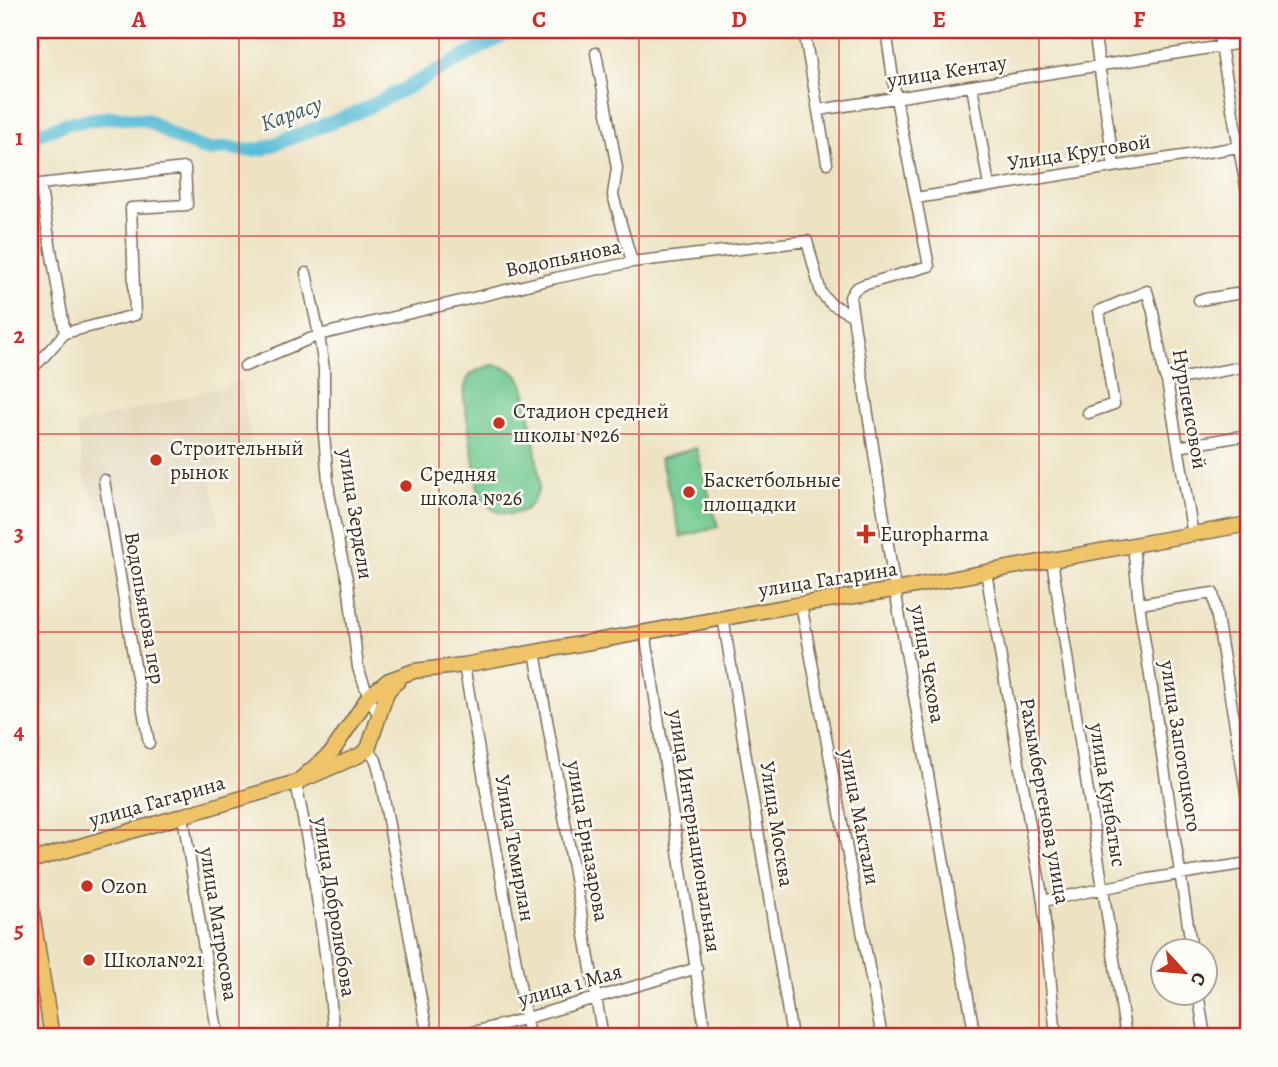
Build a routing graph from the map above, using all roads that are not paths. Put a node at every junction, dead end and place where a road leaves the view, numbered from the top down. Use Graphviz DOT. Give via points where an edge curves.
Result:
graph roads {
  1 [pos="804,30"];
  2 [pos="886,30"];
  3 [pos="1094,30"];
  4 [pos="1219,30"];
  5 [pos="1248,42"];
  6 [pos="1221,47"];
  7 [pos="596,53"];
  8 [pos="1100,66"];
  9 [pos="972,86"];
  10 [pos="896,99"];
  11 [pos="818,110"];
  12 [pos="1243,146"];
  13 [pos="827,163"];
  14 [pos="1114,166"];
  15 [pos="989,186"];
  16 [pos="916,198"];
  17 [pos="1248,198"];
  18 [pos="632,262"];
  19 [pos="306,273"];
  20 [pos="1248,292"];
  21 [pos="1199,300"];
  22 [pos="852,315"];
  23 [pos="65,333"];
  24 [pos="319,335"];
  25 [pos="30,366"];
  26 [pos="245,366"];
  27 [pos="1248,366"];
  28 [pos="1167,382"];
  29 [pos="1088,413"];
  30 [pos="1248,435"];
  31 [pos="1178,447"];
  32 [pos="104,480"];
  33 [pos="1248,524"];
  34 [pos="1193,535"];
  35 [pos="1133,545"];
  36 [pos="1052,560"];
  37 [pos="986,572"];
  38 [pos="895,590"];
  39 [pos="801,604"];
  40 [pos="1139,604"];
  41 [pos="723,617"];
  42 [pos="645,631"];
  43 [pos="535,652"];
  44 [pos="464,665"];
  45 [pos="414,671"];
  46 [pos="369,696"];
  47 [pos="379,715"];
  48 [pos="354,720"];
  49 [pos="374,732"];
  50 [pos="149,743"];
  51 [pos="368,749"];
  52 [pos="336,758"];
  53 [pos="296,783"];
  54 [pos="1248,804"];
  55 [pos="183,816"];
  56 [pos="30,861"];
  57 [pos="1248,863"];
  58 [pos="1181,874"];
  59 [pos="1104,889"];
  60 [pos="30,899"];
  61 [pos="1044,901"];
  62 [pos="1190,937"];
  63 [pos="696,968"];
  64 [pos="596,998"];
  65 [pos="1200,1007"];
  66 [pos="524,1019"];
  67 [pos="52,1037"];
  68 [pos="218,1037"];
  69 [pos="334,1037"];
  70 [pos="428,1037"];
  71 [pos="454,1037"];
  72 [pos="528,1037"];
  73 [pos="603,1037"];
  74 [pos="706,1037"];
  75 [pos="792,1037"];
  76 [pos="882,1037"];
  77 [pos="975,1037"];
  78 [pos="1056,1037"];
  79 [pos="1126,1037"];
  80 [pos="1205,1037"];
  1 -- 11 [label="street"];
  2 -- 10 [label="street"];
  3 -- 8 [label="street"];
  4 -- 6 [label="street"];
  5 -- 6 [label="street, улица Кентау"];
  6 -- 8 [label="street, улица Кентау"];
  6 -- 12 [label="street"];
  7 -- 18 [label="street" via="617,168 613,195"];
  8 -- 9 [label="street, улица Кентау"];
  8 -- 14 [label="street"];
  9 -- 10 [label="street, улица Кентау"];
  9 -- 15 [label="street"];
  10 -- 11 [label="street, улица Кентау"];
  10 -- 16 [label="street"];
  11 -- 13 [label="street"];
  12 -- 14 [label="street, Улица Круговой"];
  12 -- 17 [label="street"];
  14 -- 15 [label="street, Улица Круговой"];
  15 -- 16 [label="street, Улица Круговой"];
  16 -- 22 [label="street, улица Чехова" via="929,266 855,289 850,297"];
  18 -- 22 [label="street, Водопьянова" via="807,241 821,293"];
  18 -- 24 [label="street, Водопьянова"];
  19 -- 24 [label="street, улица Зердели"];
  20 -- 21 [label="street"];
  22 -- 38 [label="street, улица Чехова"];
  23 -- 23 [label="street" via="135,314 131,208 187,205 185,168 40,184"];
  23 -- 25 [label="street"];
  24 -- 26 [label="street, Водопьянова"];
  24 -- 46 [label="street, улица Зердели" via="329,492 348,583 358,668"];
  27 -- 28 [label="street"];
  28 -- 29 [label="street, Нурпеисовой" via="1147,291 1099,311 1114,404"];
  28 -- 31 [label="street, Нурпеисовой"];
  30 -- 31 [label="street"];
  31 -- 34 [label="street, Нурпеисовой"];
  32 -- 50 [label="street, Водопьянова пер"];
  33 -- 34 [label="main road, улица Гагарина"];
  34 -- 35 [label="main road, улица Гагарина"];
  35 -- 36 [label="main road, улица Гагарина"];
  35 -- 40 [label="street, улица Запотоцкого"];
  36 -- 37 [label="main road, улица Гагарина"];
  36 -- 59 [label="street, улица Кунбатыс"];
  37 -- 38 [label="main road, улица Гагарина"];
  37 -- 61 [label="street, Рахымбергенова улица"];
  38 -- 39 [label="main road, улица Гагарина"];
  38 -- 77 [label="street, улица Чехова"];
  39 -- 41 [label="main road, улица Гагарина"];
  39 -- 76 [label="street, улица Мактали"];
  40 -- 54 [label="street" via="1213,593"];
  40 -- 58 [label="street, улица Запотоцкого"];
  41 -- 42 [label="main road, улица Гагарина"];
  41 -- 75 [label="street, Улица Москва"];
  42 -- 43 [label="main road, улица Гагарина"];
  42 -- 63 [label="street, улица Интернациональная"];
  43 -- 44 [label="main road, улица Гагарина"];
  43 -- 64 [label="street, улица Ерназарова"];
  44 -- 45 [label="main road, улица Гагарина"];
  44 -- 66 [label="street, Улица Темирлан"];
  45 -- 46 [label="main road, улица Гагарина" via="389,680"];
  45 -- 47 [label="main road" via="387,692"];
  46 -- 47 [label="street, улица Зердели"];
  46 -- 48 [label="main road, улица Гагарина"];
  47 -- 49 [label="main road"];
  48 -- 49 [label="main road"];
  48 -- 52 [label="main road, улица Гагарина"];
  49 -- 51 [label="main road"];
  51 -- 52 [label="main road, улица Гагарина" via="360,755"];
  51 -- 70 [label="street" via="379,771"];
  52 -- 53 [label="main road, улица Гагарина"];
  53 -- 55 [label="main road, улица Гагарина"];
  53 -- 69 [label="street, улица Добролюбова"];
  55 -- 56 [label="main road, улица Гагарина"];
  55 -- 68 [label="street, улица Матросова"];
  57 -- 58 [label="street"];
  58 -- 59 [label="street"];
  58 -- 62 [label="street, улица Запотоцкого"];
  59 -- 61 [label="street"];
  59 -- 79 [label="street, улица Кунбатыс"];
  60 -- 67 [label="main road"];
  61 -- 78 [label="street, Рахымбергенова улица"];
  63 -- 64 [label="street, улица 1 Мая"];
  63 -- 74 [label="street, улица Интернациональная"];
  64 -- 66 [label="street, улица 1 Мая"];
  64 -- 73 [label="street, улица Ерназарова"];
  65 -- 80 [label="street"];
  66 -- 71 [label="street, улица 1 Мая"];
  66 -- 72 [label="street, Улица Темирлан"];
}
